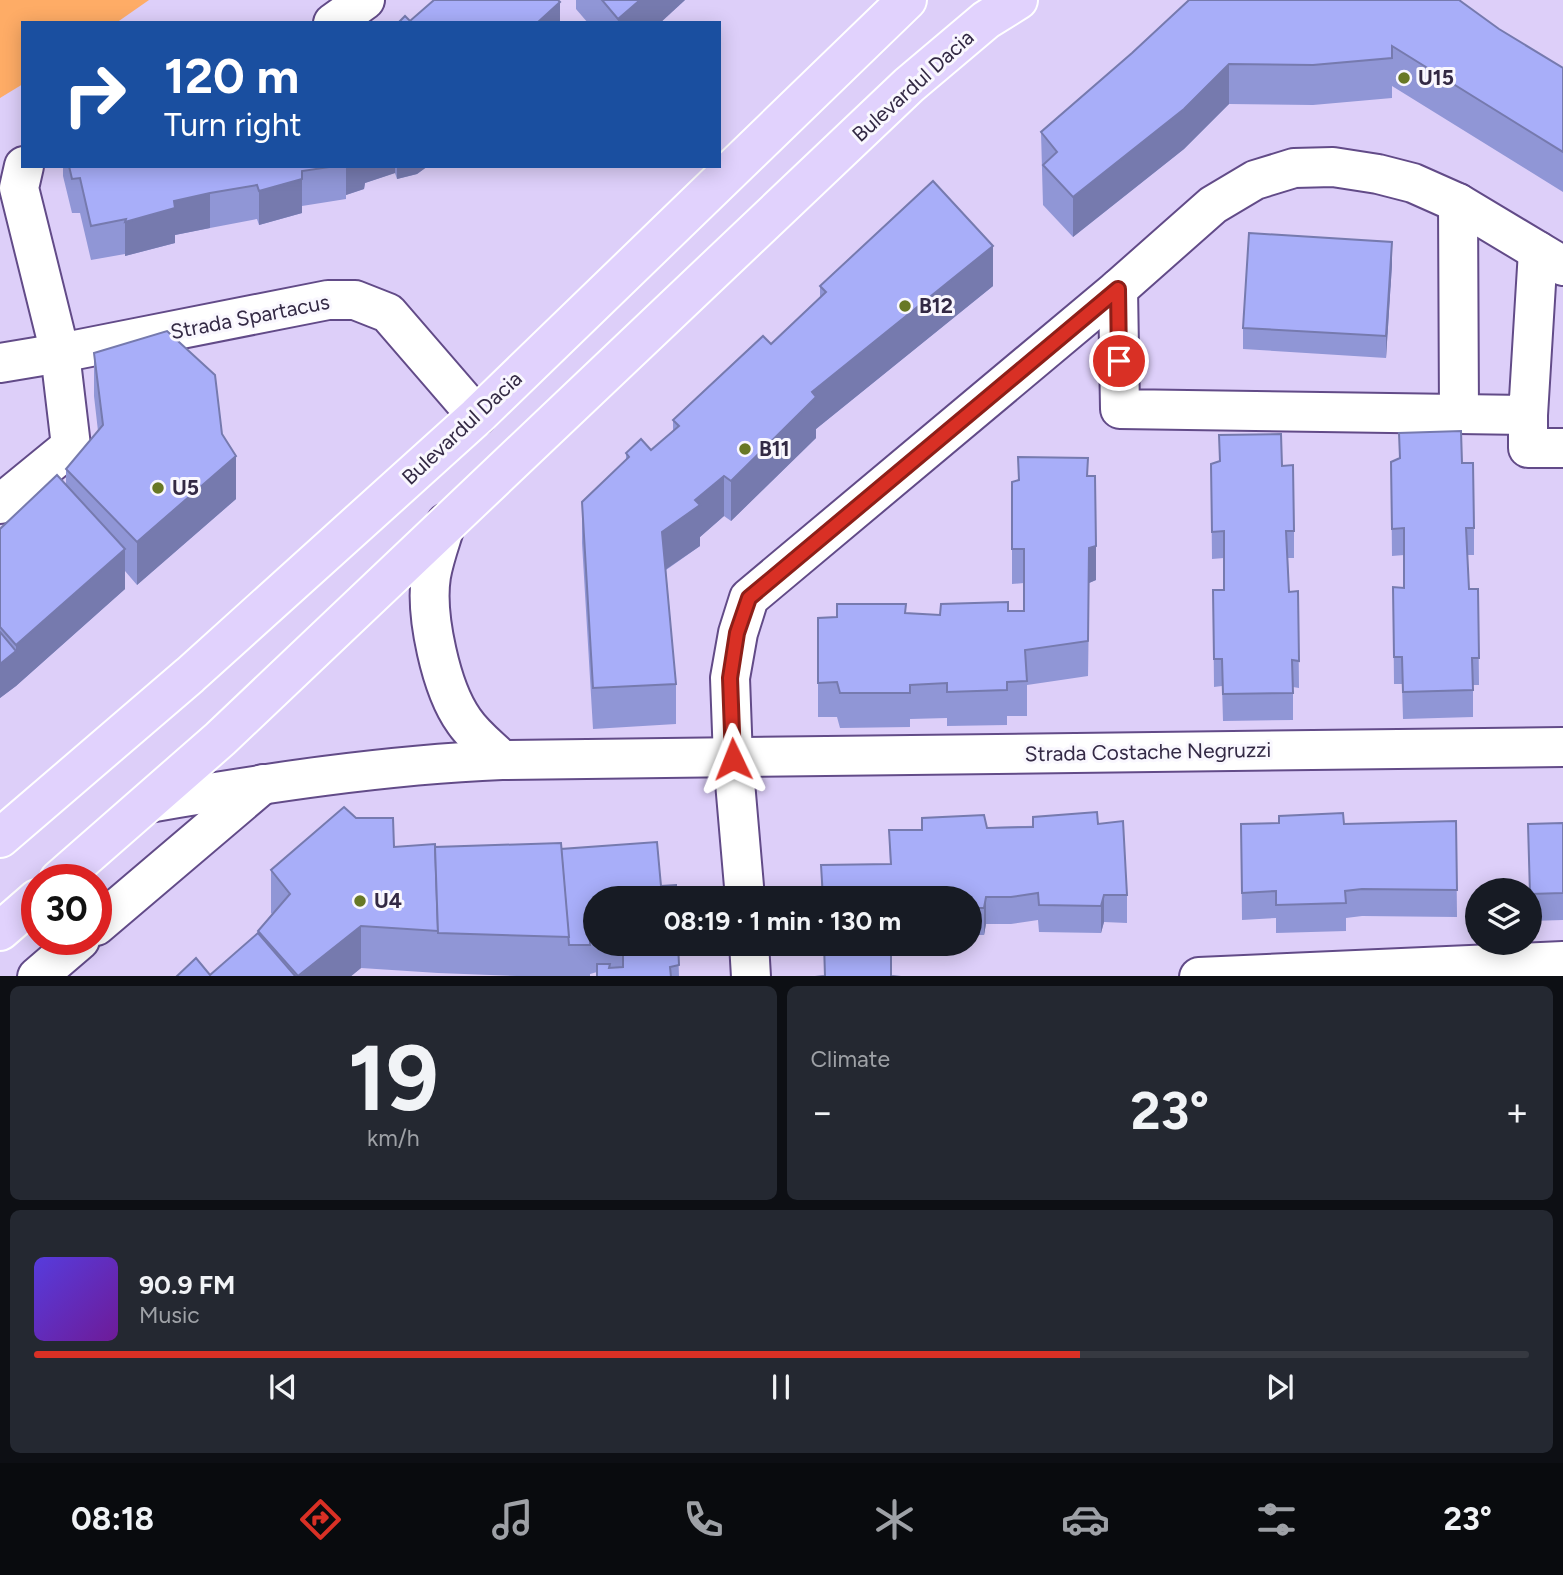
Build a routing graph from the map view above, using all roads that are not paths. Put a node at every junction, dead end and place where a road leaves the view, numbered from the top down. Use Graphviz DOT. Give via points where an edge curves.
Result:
graph roads {
  1 [pos="365,0"];
  2 [pos="907,0"];
  3 [pos="1018,0"];
  4 [pos="336,21"];
  5 [pos="24,168"];
  6 [pos="1458,203"];
  7 [pos="1550,258"];
  8 [pos="1118,289"];
  9 [pos="60,354"];
  10 [pos="0,363"];
  11 [pos="1459,414"];
  12 [pos="1528,415"];
  13 [pos="477,416"];
  14 [pos="1563,448"];
  15 [pos="0,504"];
  16 [pos="446,523"];
  17 [pos="1563,747"];
  18 [pos="733,759"];
  19 [pos="502,760"];
  20 [pos="264,784"];
  21 [pos="149,803"];
  22 [pos="0,838"];
  23 [pos="78,864"];
  24 [pos="744,886"];
  25 [pos="112,912"];
  26 [pos="21,913"];
  27 [pos="0,931"];
  28 [pos="62,955"];
  29 [pos="749,956"];
  30 [pos="1563,961"];
  31 [pos="37,976"];
  32 [pos="751,976"];
  33 [pos="1199,976"];
  1 -- 4 [label="street"];
  2 -- 13 [label="main road, Bulevardul Dacia"];
  3 -- 16 [label="main road, Bulevardul Dacia" via="986,20 909,85"];
  5 -- 9 [label="street" via="19,188"];
  6 -- 7 [label="street"];
  6 -- 8 [label="street" via="1378,174 1333,167 1294,168 1255,180 1213,205"];
  6 -- 11 [label="street"];
  7 -- 12 [label="street"];
  8 -- 11 [label="street" via="1120,409"];
  8 -- 18 [label="street" via="749,598 737,633 730,678"];
  9 -- 10 [label="street, Strada Spartacus"];
  9 -- 13 [label="street, Strada Spartacus" via="328,300 355,300 388,313"];
  9 -- 15 [label="street" via="71,446"];
  11 -- 12 [label="street"];
  12 -- 14 [label="street" via="1528,448"];
  13 -- 22 [label="main road, Bulevardul Dacia" via="190,675"];
  16 -- 19 [label="street" via="431,575 429,609 438,651 450,699 465,724"];
  16 -- 21 [label="main road, Bulevardul Dacia"];
  17 -- 18 [label="street, Strada Costache Negruzzi"];
  18 -- 19 [label="street"];
  18 -- 24 [label="street"];
  19 -- 20 [label="street" via="425,763"];
  20 -- 21 [label="street"];
  20 -- 25 [label="street"];
  21 -- 23 [label="main road, Bulevardul Dacia"];
  26 -- 27 [label="main road"];
  28 -- 31 [label="street"];
  29 -- 32 [label="street"];
  30 -- 33 [label="street"];
}
